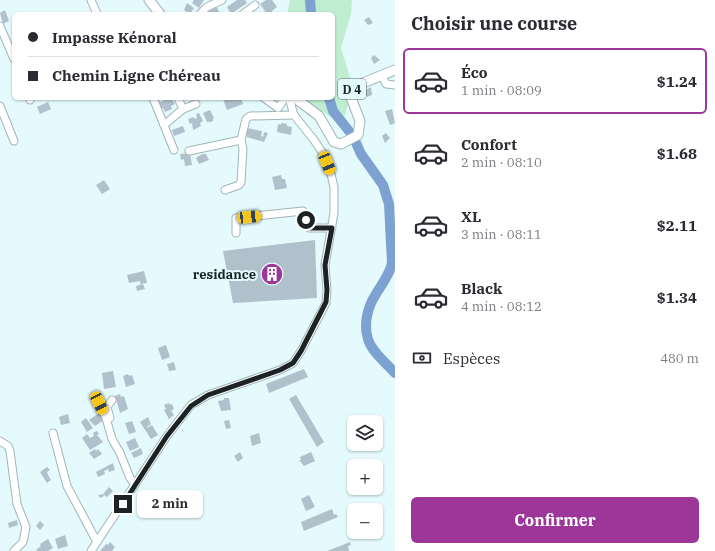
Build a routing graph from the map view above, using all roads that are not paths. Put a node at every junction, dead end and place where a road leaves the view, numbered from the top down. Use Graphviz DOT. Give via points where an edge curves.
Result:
graph roads {
  1 [pos="91,0"];
  2 [pos="148,0"];
  3 [pos="222,0"];
  4 [pos="255,5"];
  5 [pos="96,12"];
  6 [pos="158,12"];
  7 [pos="202,12"];
  8 [pos="246,12"];
  9 [pos="0,26"];
  10 [pos="12,54"];
  11 [pos="395,70"];
  12 [pos="382,76"];
  13 [pos="395,85"];
  14 [pos="154,100"];
  15 [pos="179,100"];
  16 [pos="267,100"];
  17 [pos="284,100"];
  18 [pos="290,100"];
  19 [pos="298,100"];
  20 [pos="196,104"];
  21 [pos="0,106"];
  22 [pos="182,109"];
  23 [pos="294,115"];
  24 [pos="164,125"];
  25 [pos="241,140"];
  26 [pos="14,141"];
  27 [pos="174,150"];
  28 [pos="189,151"];
  29 [pos="225,190"];
  30 [pos="332,228"];
  31 [pos="236,232"];
  32 [pos="112,400"];
  33 [pos="99,403"];
  34 [pos="53,433"];
  35 [pos="0,441"];
  36 [pos="120,453"];
  37 [pos="135,485"];
  38 [pos="97,542"];
  39 [pos="14,551"];
  40 [pos="91,551"];
  1 -- 5 [label="street"];
  2 -- 6 [label="main road"];
  3 -- 7 [label="street"];
  4 -- 8 [label="street"];
  9 -- 10 [label="street"];
  11 -- 12 [label="main road, D 4"];
  12 -- 13 [label="street" via="386,84"];
  12 -- 19 [label="main road, D 4" via="353,86 350,95 360,121 358,135 341,144 334,142 319,116"];
  14 -- 24 [label="street"];
  15 -- 22 [label="street"];
  16 -- 17 [label="street" via="278,108"];
  18 -- 23 [label="street"];
  20 -- 22 [label="street"];
  21 -- 26 [label="street"];
  22 -- 24 [label="street"];
  23 -- 25 [label="street" via="250,116 246,119"];
  23 -- 30 [label="street" via="324,155 330,170 334,193"];
  24 -- 27 [label="street"];
  25 -- 28 [label="street"];
  25 -- 29 [label="street" via="241,182"];
  30 -- 31 [label="street" via="309,228 303,211 236,218"];
  30 -- 37 [label="street" via="325,265 326,302 293,363 208,395 191,406 167,436"];
  32 -- 36 [label="street" via="107,410"];
  33 -- 36 [label="street"];
  34 -- 38 [label="street" via="67,486"];
  35 -- 39 [label="street" via="8,446 10,452 17,504 26,527 23,542"];
  36 -- 37 [label="street"];
  37 -- 38 [label="street"];
  38 -- 40 [label="street"];
}
